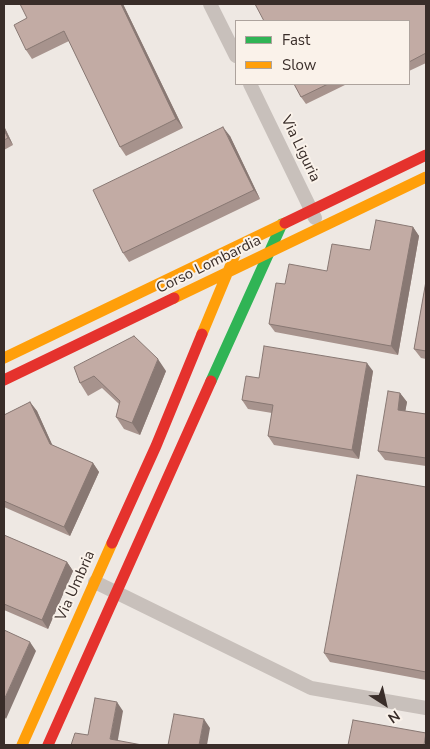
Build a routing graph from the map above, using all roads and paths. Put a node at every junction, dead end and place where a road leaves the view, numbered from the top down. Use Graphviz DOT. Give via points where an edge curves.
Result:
graph roads {
  1 [pos="210,4"];
  2 [pos="235,54"];
  3 [pos="250,85"];
  4 [pos="426,155"];
  5 [pos="426,177"];
  6 [pos="312,210"];
  7 [pos="282,224"];
  8 [pos="321,228"];
  9 [pos="238,245"];
  10 [pos="270,253"];
  11 [pos="228,272"];
  12 [pos="108,308"];
  13 [pos="116,326"];
  14 [pos="4,358"];
  15 [pos="4,380"];
  16 [pos="158,439"];
  17 [pos="182,446"];
  18 [pos="95,582"];
  19 [pos="116,592"];
  20 [pos="426,708"];
  21 [pos="22,745"];
  22 [pos="48,745"];
  1 -- 2 [label="street"];
  3 -- 6 [label="street, Via Liguria"];
  4 -- 6 [label="street, Corso Lombardia"];
  5 -- 8 [label="street, Corso Lombardia"];
  6 -- 7 [label="street, Corso Lombardia"];
  6 -- 8 [label="street, Via Liguria"];
  7 -- 9 [label="street, Corso Lombardia"];
  7 -- 10 [label="street"];
  8 -- 10 [label="street, Corso Lombardia"];
  9 -- 11 [label="street, Via Umbria"];
  9 -- 12 [label="street, Corso Lombardia"];
  10 -- 11 [label="street, Corso Lombardia"];
  10 -- 17 [label="street"];
  11 -- 13 [label="street, Corso Lombardia"];
  11 -- 16 [label="street, Via Umbria"];
  12 -- 13 [label="street"];
  12 -- 14 [label="street, Corso Lombardia"];
  13 -- 15 [label="street, Corso Lombardia"];
  16 -- 17 [label="street"];
  16 -- 18 [label="street, Via Umbria"];
  17 -- 19 [label="street"];
  18 -- 19 [label="street"];
  18 -- 21 [label="street, Via Umbria"];
  19 -- 20 [label="street" via="311,688"];
  19 -- 22 [label="street"];
}
